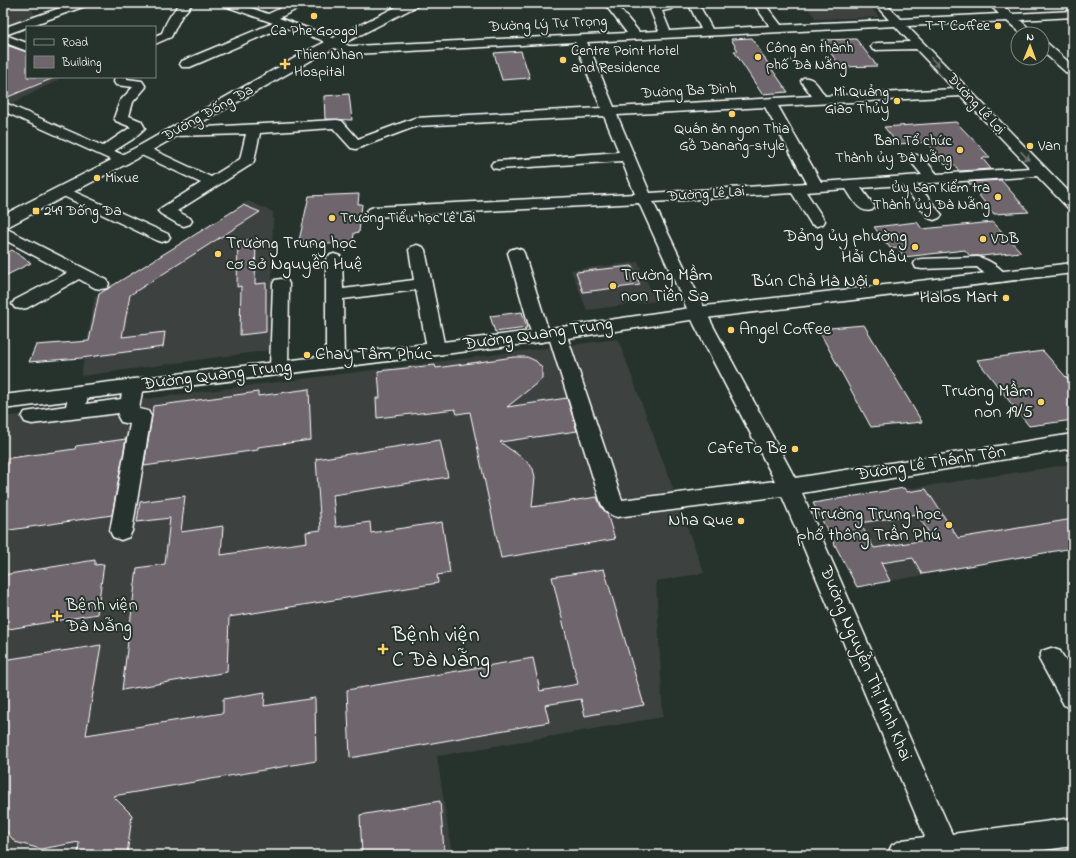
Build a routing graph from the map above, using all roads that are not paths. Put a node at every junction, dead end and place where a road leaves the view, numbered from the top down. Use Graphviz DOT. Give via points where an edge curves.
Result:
graph roads {
  1 [pos="84,3"];
  2 [pos="188,3"];
  3 [pos="226,3"];
  4 [pos="301,3"];
  5 [pos="412,3"];
  6 [pos="609,3"];
  7 [pos="758,3"];
  8 [pos="879,3"];
  9 [pos="993,3"];
  10 [pos="693,4"];
  11 [pos="1049,4"];
  12 [pos="668,7"];
  13 [pos="1068,14"];
  14 [pos="1010,17"];
  15 [pos="269,18"];
  16 [pos="898,22"];
  17 [pos="283,23"];
  18 [pos="1020,26"];
  19 [pos="778,29"];
  20 [pos="3,32"];
  21 [pos="708,32"];
  22 [pos="636,36"];
  23 [pos="3,38"];
  24 [pos="666,38"];
  25 [pos="580,39"];
  26 [pos="156,40"];
  27 [pos="335,42"];
  28 [pos="920,45"];
  29 [pos="26,47"];
  30 [pos="877,47"];
  31 [pos="1050,52"];
  32 [pos="186,64"];
  33 [pos="1073,72"];
  34 [pos="121,78"];
  35 [pos="807,81"];
  36 [pos="964,92"];
  37 [pos="821,100"];
  38 [pos="769,102"];
  39 [pos="3,106"];
  40 [pos="608,111"];
  41 [pos="254,130"];
  42 [pos="173,132"];
  43 [pos="142,150"];
  44 [pos="104,151"];
  45 [pos="627,156"];
  46 [pos="915,158"];
  47 [pos="123,160"];
  48 [pos="498,165"];
  49 [pos="1039,172"];
  50 [pos="933,179"];
  51 [pos="906,181"];
  52 [pos="213,183"];
  53 [pos="850,184"];
  54 [pos="817,187"];
  55 [pos="796,188"];
  56 [pos="64,191"];
  57 [pos="644,198"];
  58 [pos="1073,206"];
  59 [pos="867,207"];
  60 [pos="374,212"];
  61 [pos="934,215"];
  62 [pos="184,220"];
  63 [pos="817,221"];
  64 [pos="3,222"];
  65 [pos="3,233"];
  66 [pos="162,237"];
  67 [pos="417,250"];
  68 [pos="516,252"];
  69 [pos="334,259"];
  70 [pos="922,264"];
  71 [pos="1073,268"];
  72 [pos="79,273"];
  73 [pos="999,277"];
  74 [pos="101,284"];
  75 [pos="280,284"];
  76 [pos="422,284"];
  77 [pos="336,295"];
  78 [pos="21,304"];
  79 [pos="697,313"];
  80 [pos="549,334"];
  81 [pos="436,348"];
  82 [pos="336,361"];
  83 [pos="279,368"];
  84 [pos="131,396"];
  85 [pos="3,402"];
  86 [pos="77,402"];
  87 [pos="32,417"];
  88 [pos="1073,441"];
  89 [pos="789,486"];
  90 [pos="121,531"];
  91 [pos="1051,659"];
  92 [pos="1073,697"];
  93 [pos="1073,832"];
  94 [pos="946,853"];
  95 [pos="902,855"];
  1 -- 20 [label="street"];
  2 -- 26 [label="street" via="171,23 167,35"];
  3 -- 15 [label="street, Đường Lý Tự Trọng"];
  4 -- 15 [label="street"];
  5 -- 27 [label="main road, Đường Đống Đa"];
  6 -- 22 [label="street"];
  7 -- 19 [label="street"];
  8 -- 16 [label="street, Đường Lê Lợi"];
  9 -- 14 [label="street"];
  10 -- 21 [label="street"];
  11 -- 13 [label="street"];
  12 -- 24 [label="street" via="656,9"];
  13 -- 14 [label="street, Đường Lý Tự Trọng"];
  14 -- 16 [label="street, Đường Lý Tự Trọng"];
  14 -- 18 [label="street"];
  15 -- 17 [label="street, Đường Lý Tự Trọng"];
  16 -- 19 [label="street, Đường Lý Tự Trọng"];
  16 -- 28 [label="street, Đường Lê Lợi"];
  17 -- 27 [label="street, Đường Lý Tự Trọng"];
  17 -- 32 [label="street"];
  19 -- 21 [label="street, Đường Lý Tự Trọng"];
  21 -- 24 [label="street, Đường Lý Tự Trọng"];
  22 -- 24 [label="street, Đường Lý Tự Trọng"];
  22 -- 25 [label="street, Đường Lý Tự Trọng"];
  23 -- 29 [label="street"];
  25 -- 27 [label="street, Đường Lý Tự Trọng" via="354,50 346,49"];
  25 -- 40 [label="street, Đường Nguyễn Thị Minh Khai"];
  27 -- 42 [label="main road, Đường Đống Đa"];
  28 -- 30 [label="street"];
  28 -- 36 [label="street, Đường Lê Lợi, one-way"];
  31 -- 33 [label="street"];
  34 -- 44 [label="street" via="120,82 138,84 140,87 127,101 121,118 136,124 138,128"];
  35 -- 37 [label="street"];
  36 -- 37 [label="street, Đường Ba Đình"];
  36 -- 49 [label="street, Đường Lê Lợi, one-way"];
  37 -- 38 [label="street, Đường Ba Đình"];
  38 -- 40 [label="street, Đường Ba Đình"];
  38 -- 54 [label="street"];
  39 -- 44 [label="street"];
  40 -- 41 [label="street, Đường Ba Đình" via="415,122 356,145 337,124"];
  40 -- 45 [label="street, Đường Nguyễn Thị Minh Khai"];
  41 -- 42 [label="street"];
  41 -- 52 [label="street" via="247,161"];
  42 -- 43 [label="main road, Đường Đống Đa"];
  43 -- 47 [label="main road, Đường Đống Đa"];
  43 -- 52 [label="street"];
  44 -- 47 [label="street"];
  45 -- 48 [label="street"];
  45 -- 57 [label="street, Đường Nguyễn Thị Minh Khai"];
  46 -- 50 [label="street"];
  47 -- 56 [label="main road, Đường Đống Đa"];
  49 -- 50 [label="street, Đường Lê Lai"];
  49 -- 58 [label="street, Đường Lê Lợi"];
  50 -- 51 [label="street, Đường Lê Lai"];
  51 -- 53 [label="street, Đường Lê Lai"];
  51 -- 61 [label="street"];
  52 -- 62 [label="street" via="166,211"];
  53 -- 54 [label="street, Đường Lê Lai"];
  53 -- 59 [label="street"];
  54 -- 55 [label="street, Đường Lê Lai"];
  55 -- 57 [label="street, Đường Lê Lai"];
  55 -- 63 [label="street"];
  56 -- 64 [label="main road, Đường Đống Đa"];
  56 -- 66 [label="street"];
  57 -- 60 [label="street, Đường Lê Lai"];
  57 -- 79 [label="street, Đường Nguyễn Thị Minh Khai"];
  65 -- 72 [label="street"];
  67 -- 76 [label="street"];
  68 -- 80 [label="street"];
  69 -- 77 [label="street"];
  70 -- 73 [label="street" via="978,262"];
  71 -- 73 [label="main road, Đường Quang Trung"];
  72 -- 74 [label="street"];
  72 -- 78 [label="street"];
  73 -- 79 [label="main road, Đường Quang Trung"];
  75 -- 83 [label="street"];
  76 -- 77 [label="street"];
  76 -- 81 [label="street"];
  77 -- 82 [label="street"];
  79 -- 80 [label="main road, Đường Quang Trung"];
  79 -- 89 [label="street, Đường Nguyễn Thị Minh Khai"];
  80 -- 81 [label="main road, Đường Quang Trung"];
  80 -- 89 [label="street, Đường Lê Thánh Tôn" via="612,503 617,509"];
  81 -- 82 [label="main road, Đường Quang Trung"];
  82 -- 83 [label="main road, Đường Quang Trung"];
  83 -- 84 [label="main road, Đường Quang Trung"];
  84 -- 86 [label="main road, Đường Quang Trung"];
  84 -- 90 [label="street" via="128,418 141,416"];
  85 -- 86 [label="main road, Đường Quang Trung"];
  86 -- 87 [label="street"];
  88 -- 89 [label="street, Đường Lê Thánh Tôn"];
  89 -- 94 [label="street, Đường Nguyễn Thị Minh Khai"];
  91 -- 92 [label="street"];
  93 -- 94 [label="street"];
  94 -- 95 [label="street"];
}
